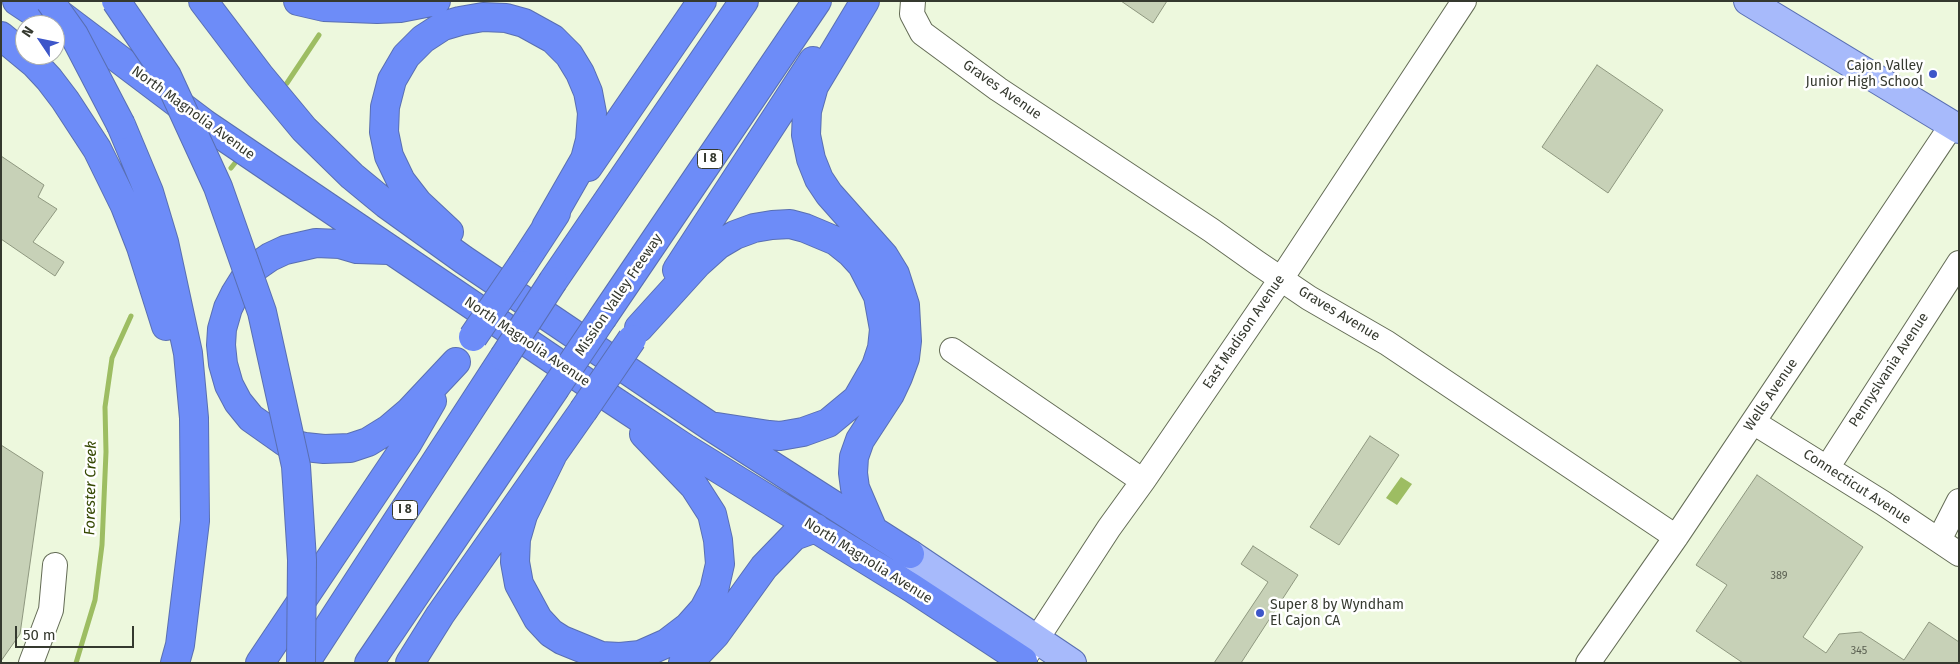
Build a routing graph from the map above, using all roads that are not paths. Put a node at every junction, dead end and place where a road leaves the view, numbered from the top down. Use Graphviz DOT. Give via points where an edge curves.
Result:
graph roads {
  1 [pos="17,1"];
  2 [pos="43,1"];
  3 [pos="50,1"];
  4 [pos="116,1"];
  5 [pos="203,1"];
  6 [pos="298,1"];
  7 [pos="436,1"];
  8 [pos="702,1"];
  9 [pos="744,1"];
  10 [pos="817,1"];
  11 [pos="852,1"];
  12 [pos="865,1"];
  13 [pos="1464,1"];
  14 [pos="1748,1"];
  15 [pos="912,8"];
  16 [pos="38,15"];
  17 [pos="65,33"];
  18 [pos="1,36"];
  19 [pos="205,124"];
  20 [pos="1956,127"];
  21 [pos="546,228"];
  22 [pos="390,250"];
  23 [pos="464,260"];
  24 [pos="1955,268"];
  25 [pos="1281,279"];
  26 [pos="635,333"];
  27 [pos="952,350"];
  28 [pos="456,362"];
  29 [pos="610,399"];
  30 [pos="194,418"];
  31 [pos="1753,422"];
  32 [pos="710,426"];
  33 [pos="552,456"];
  34 [pos="1827,468"];
  35 [pos="1144,481"];
  36 [pos="1959,501"];
  37 [pos="816,528"];
  38 [pos="873,530"];
  39 [pos="1676,537"];
  40 [pos="1938,540"];
  41 [pos="910,554"];
  42 [pos="1959,554"];
  43 [pos="55,566"];
  44 [pos="1026,656"];
  45 [pos="31,663"];
  46 [pos="175,663"];
  47 [pos="260,663"];
  48 [pos="303,663"];
  49 [pos="369,663"];
  50 [pos="410,663"];
  51 [pos="683,663"];
  52 [pos="1072,663"];
  53 [pos="1588,663"];
  1 -- 16 [label="highway"];
  2 -- 19 [label="highway, North Magnolia Avenue"];
  3 -- 30 [label="highway, bridge" via="74,35 120,125 149,192 164,242 188,353"];
  4 -- 48 [label="highway, bridge" via="166,76 218,187 262,312 296,466 302,560"];
  5 -- 23 [label="highway, North Magnolia Avenue" via="304,129 352,176"];
  6 -- 7 [label="highway" via="324,7 377,9"];
  8 -- 21 [label="highway"];
  9 -- 48 [label="highway, I 8, bridge" via="553,281"];
  10 -- 49 [label="highway, Mission Valley Freeway / I 8, bridge"];
  11 -- 26 [label="highway"];
  12 -- 38 [label="highway" via="814,86 807,111 806,135 819,179 884,256 895,274 905,305 905,358 890,394 860,440 854,458 855,488"];
  13 -- 25 [label="street, East Madison Avenue"];
  14 -- 20 [label="main road"];
  15 -- 25 [label="street, Graves Avenue" via="922,33 998,89"];
  17 -- 19 [label="highway"];
  18 -- 30 [label="highway" via="49,79 83,127 111,176 141,247"];
  19 -- 22 [label="highway, North Magnolia Avenue"];
  20 -- 31 [label="street, Wells Avenue"];
  21 -- 23 [label="highway" via="585,158 590,140 592,113 580,73 569,54 553,39 524,23 483,17 443,26 406,56 392,80 385,107 384,132 389,156 401,181 418,203 447,229"];
  21 -- 28 [label="highway, bridge"];
  22 -- 28 [label="highway" via="316,243 285,250 256,266 235,294 222,329 223,364 238,402 251,418 285,442 324,449 350,448 389,429"];
  22 -- 29 [label="highway, North Magnolia Avenue"];
  23 -- 32 [label="highway, North Magnolia Avenue"];
  24 -- 34 [label="street, Pennyslvania Avenue"];
  25 -- 35 [label="street, East Madison Avenue"];
  25 -- 39 [label="street, Graves Avenue" via="1387,343"];
  26 -- 32 [label="highway" via="718,245 754,228 790,224 820,233 836,241 862,265 878,296 884,329 876,366 856,400 828,423 780,436"];
  26 -- 33 [label="highway, bridge"];
  27 -- 35 [label="street"];
  28 -- 47 [label="highway" via="407,444"];
  29 -- 33 [label="highway" via="694,486 712,514 720,564 714,590 704,609 667,643 640,655 601,656 551,633 528,604 519,584 515,562 516,539 523,514"];
  29 -- 37 [label="highway, North Magnolia Avenue"];
  30 -- 46 [label="highway" via="195,521"];
  31 -- 34 [label="street, Connecticut Avenue"];
  31 -- 39 [label="street, Wells Avenue"];
  32 -- 38 [label="highway, North Magnolia Avenue"];
  33 -- 50 [label="highway"];
  34 -- 40 [label="street, Connecticut Avenue"];
  35 -- 44 [label="street, East Madison Avenue" via="1109,528"];
  36 -- 40 [label="street"];
  37 -- 44 [label="highway, North Magnolia Avenue"];
  37 -- 51 [label="highway" via="794,536 764,566 715,635 696,655"];
  38 -- 41 [label="highway, North Magnolia Avenue"];
  39 -- 53 [label="street, Wells Avenue"];
  40 -- 42 [label="street, Connecticut Avenue"];
  41 -- 44 [label="main road, North Magnolia Avenue"];
  43 -- 45 [label="street" via="51,610"];
  44 -- 52 [label="main road, North Magnolia Avenue"];
}
